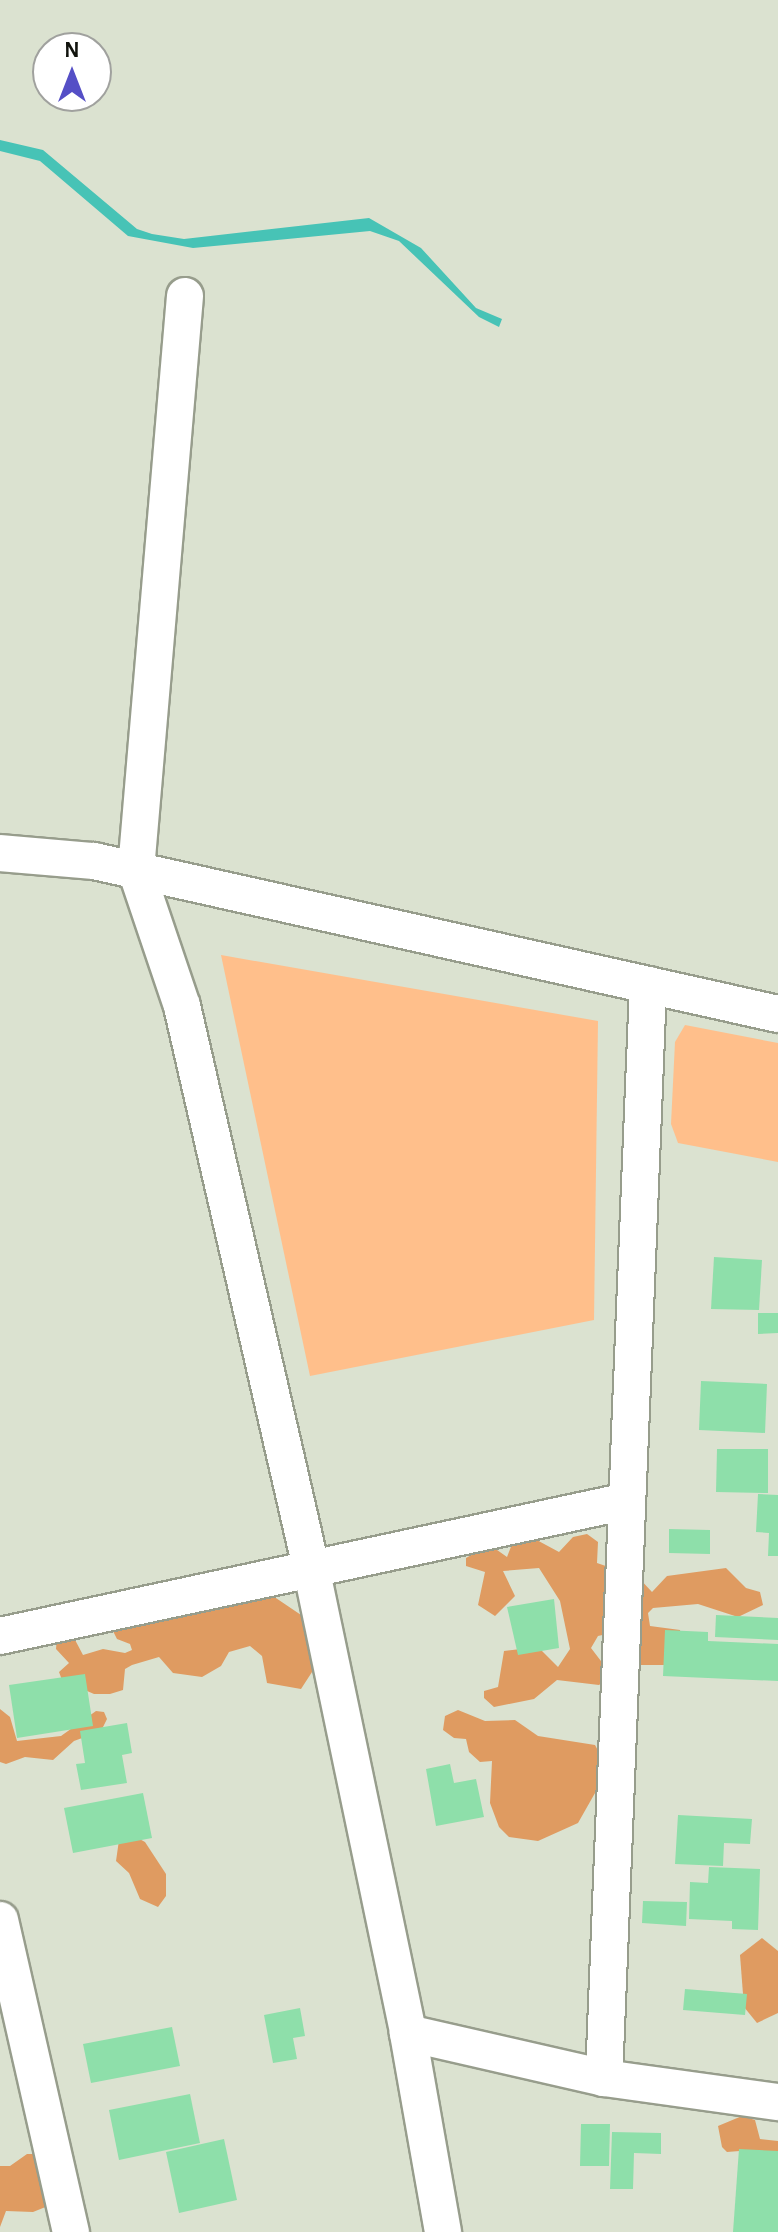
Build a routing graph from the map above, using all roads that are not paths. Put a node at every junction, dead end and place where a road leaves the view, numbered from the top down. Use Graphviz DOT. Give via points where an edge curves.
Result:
graph roads {
  1 [pos="185,296"];
  2 [pos="0,853"];
  3 [pos="136,870"];
  4 [pos="648,985"];
  5 [pos="778,1014"];
  6 [pos="627,1501"];
  7 [pos="312,1572"];
  8 [pos="0,1636"];
  9 [pos="0,1920"];
  10 [pos="408,2033"];
  11 [pos="604,2078"];
  12 [pos="778,2102"];
  13 [pos="71,2232"];
  14 [pos="443,2232"];
  1 -- 3 [label="street"];
  2 -- 3 [label="street"];
  3 -- 4 [label="street"];
  3 -- 7 [label="street" via="182,1006"];
  4 -- 5 [label="street"];
  4 -- 6 [label="street"];
  6 -- 7 [label="street"];
  6 -- 11 [label="street"];
  7 -- 8 [label="street"];
  7 -- 10 [label="street"];
  9 -- 13 [label="street"];
  10 -- 11 [label="street"];
  10 -- 14 [label="street"];
  11 -- 12 [label="street"];
}
